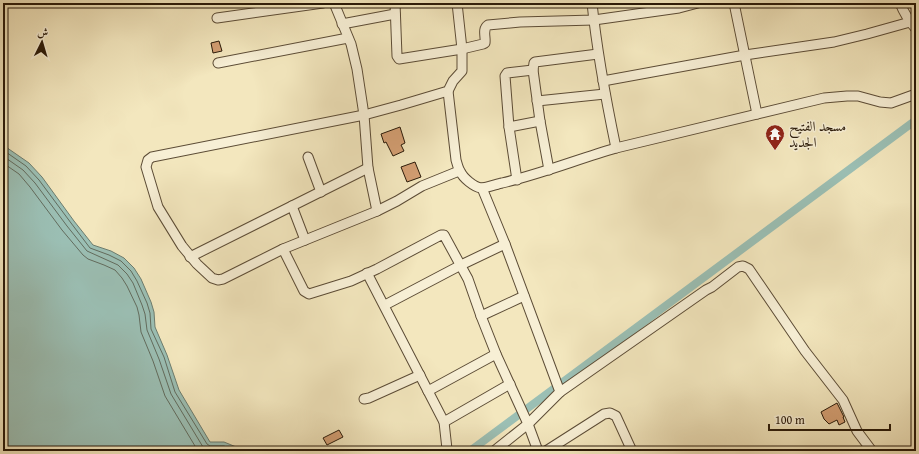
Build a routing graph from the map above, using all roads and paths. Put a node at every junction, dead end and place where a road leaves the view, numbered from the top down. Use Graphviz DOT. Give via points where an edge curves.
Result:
graph roads {
  1 [pos="323,3"];
  2 [pos="334,3"];
  3 [pos="395,3"];
  4 [pos="457,3"];
  5 [pos="592,3"];
  6 [pos="698,3"];
  7 [pos="734,3"];
  8 [pos="900,3"];
  9 [pos="253,8"];
  10 [pos="395,14"];
  11 [pos="217,18"];
  12 [pos="594,20"];
  13 [pos="910,22"];
  14 [pos="342,24"];
  15 [pos="916,29"];
  16 [pos="348,38"];
  17 [pos="462,48"];
  18 [pos="598,54"];
  19 [pos="745,54"];
  20 [pos="218,63"];
  21 [pos="533,70"];
  22 [pos="603,81"];
  23 [pos="448,91"];
  24 [pos="605,94"];
  25 [pos="916,94"];
  26 [pos="537,101"];
  27 [pos="757,114"];
  28 [pos="364,115"];
  29 [pos="540,121"];
  30 [pos="509,127"];
  31 [pos="616,148"];
  32 [pos="308,157"];
  33 [pos="368,168"];
  34 [pos="549,170"];
  35 [pos="459,171"];
  36 [pos="517,180"];
  37 [pos="482,188"];
  38 [pos="321,192"];
  39 [pos="292,206"];
  40 [pos="377,210"];
  41 [pos="305,240"];
  42 [pos="505,244"];
  43 [pos="283,249"];
  44 [pos="190,257"];
  45 [pos="461,265"];
  46 [pos="367,273"];
  47 [pos="524,296"];
  48 [pos="385,305"];
  49 [pos="481,316"];
  50 [pos="496,354"];
  51 [pos="420,375"];
  52 [pos="510,384"];
  53 [pos="428,391"];
  54 [pos="560,392"];
  55 [pos="364,399"];
  56 [pos="444,422"];
  57 [pos="528,424"];
  58 [pos="447,450"];
  59 [pos="494,451"];
  60 [pos="538,451"];
  61 [pos="546,451"];
  62 [pos="632,451"];
  63 [pos="872,451"];
  1 -- 9 [label="street"];
  2 -- 14 [label="street"];
  3 -- 10 [label="street"];
  4 -- 17 [label="street"];
  5 -- 12 [label="street"];
  6 -- 12 [label="street"];
  7 -- 19 [label="street"];
  8 -- 13 [label="street"];
  9 -- 11 [label="street"];
  10 -- 14 [label="street"];
  10 -- 17 [label="street" via="399,59"];
  12 -- 17 [label="street" via="488,25 484,29 485,43"];
  12 -- 18 [label="street"];
  13 -- 15 [label="street"];
  13 -- 19 [label="street" via="834,42"];
  14 -- 16 [label="street"];
  16 -- 20 [label="street"];
  16 -- 28 [label="street" via="358,75"];
  17 -- 23 [label="street" via="462,71"];
  18 -- 21 [label="street" via="535,62"];
  18 -- 22 [label="street"];
  19 -- 22 [label="street"];
  19 -- 27 [label="street"];
  21 -- 26 [label="street"];
  21 -- 30 [label="street" via="505,74"];
  22 -- 24 [label="street"];
  23 -- 28 [label="street"];
  23 -- 35 [label="street"];
  24 -- 26 [label="street"];
  24 -- 31 [label="street"];
  25 -- 27 [label="street" via="891,103 858,96 824,98"];
  26 -- 29 [label="street"];
  27 -- 31 [label="street"];
  28 -- 33 [label="street"];
  28 -- 44 [label="street" via="149,158 146,167 158,207"];
  29 -- 30 [label="street"];
  29 -- 34 [label="street"];
  30 -- 36 [label="street"];
  31 -- 34 [label="street"];
  32 -- 38 [label="street"];
  33 -- 38 [label="street"];
  33 -- 40 [label="street"];
  34 -- 36 [label="street"];
  35 -- 37 [label="street" via="470,182"];
  35 -- 40 [label="street" via="426,184"];
  36 -- 37 [label="street"];
  37 -- 42 [label="street"];
  38 -- 39 [label="street"];
  39 -- 41 [label="street"];
  39 -- 44 [label="street"];
  40 -- 41 [label="street"];
  41 -- 43 [label="street"];
  42 -- 45 [label="street"];
  42 -- 47 [label="street"];
  43 -- 44 [label="street" via="218,280 212,278"];
  43 -- 46 [label="street" via="304,291 309,294"];
  45 -- 46 [label="street" via="442,234"];
  45 -- 48 [label="street"];
  45 -- 49 [label="street"];
  46 -- 48 [label="street"];
  47 -- 49 [label="street"];
  47 -- 54 [label="street"];
  48 -- 51 [label="street"];
  49 -- 50 [label="street"];
  50 -- 52 [label="street"];
  50 -- 53 [label="street"];
  51 -- 53 [label="street"];
  51 -- 55 [label="street"];
  52 -- 56 [label="street"];
  52 -- 57 [label="street"];
  53 -- 56 [label="street"];
  54 -- 57 [label="street"];
  54 -- 63 [label="street" via="738,267 743,266 749,269 843,400 857,432"];
  56 -- 58 [label="street"];
  57 -- 59 [label="street"];
  57 -- 60 [label="street"];
  61 -- 62 [label="street" via="604,414 610,413 616,416"];
}
